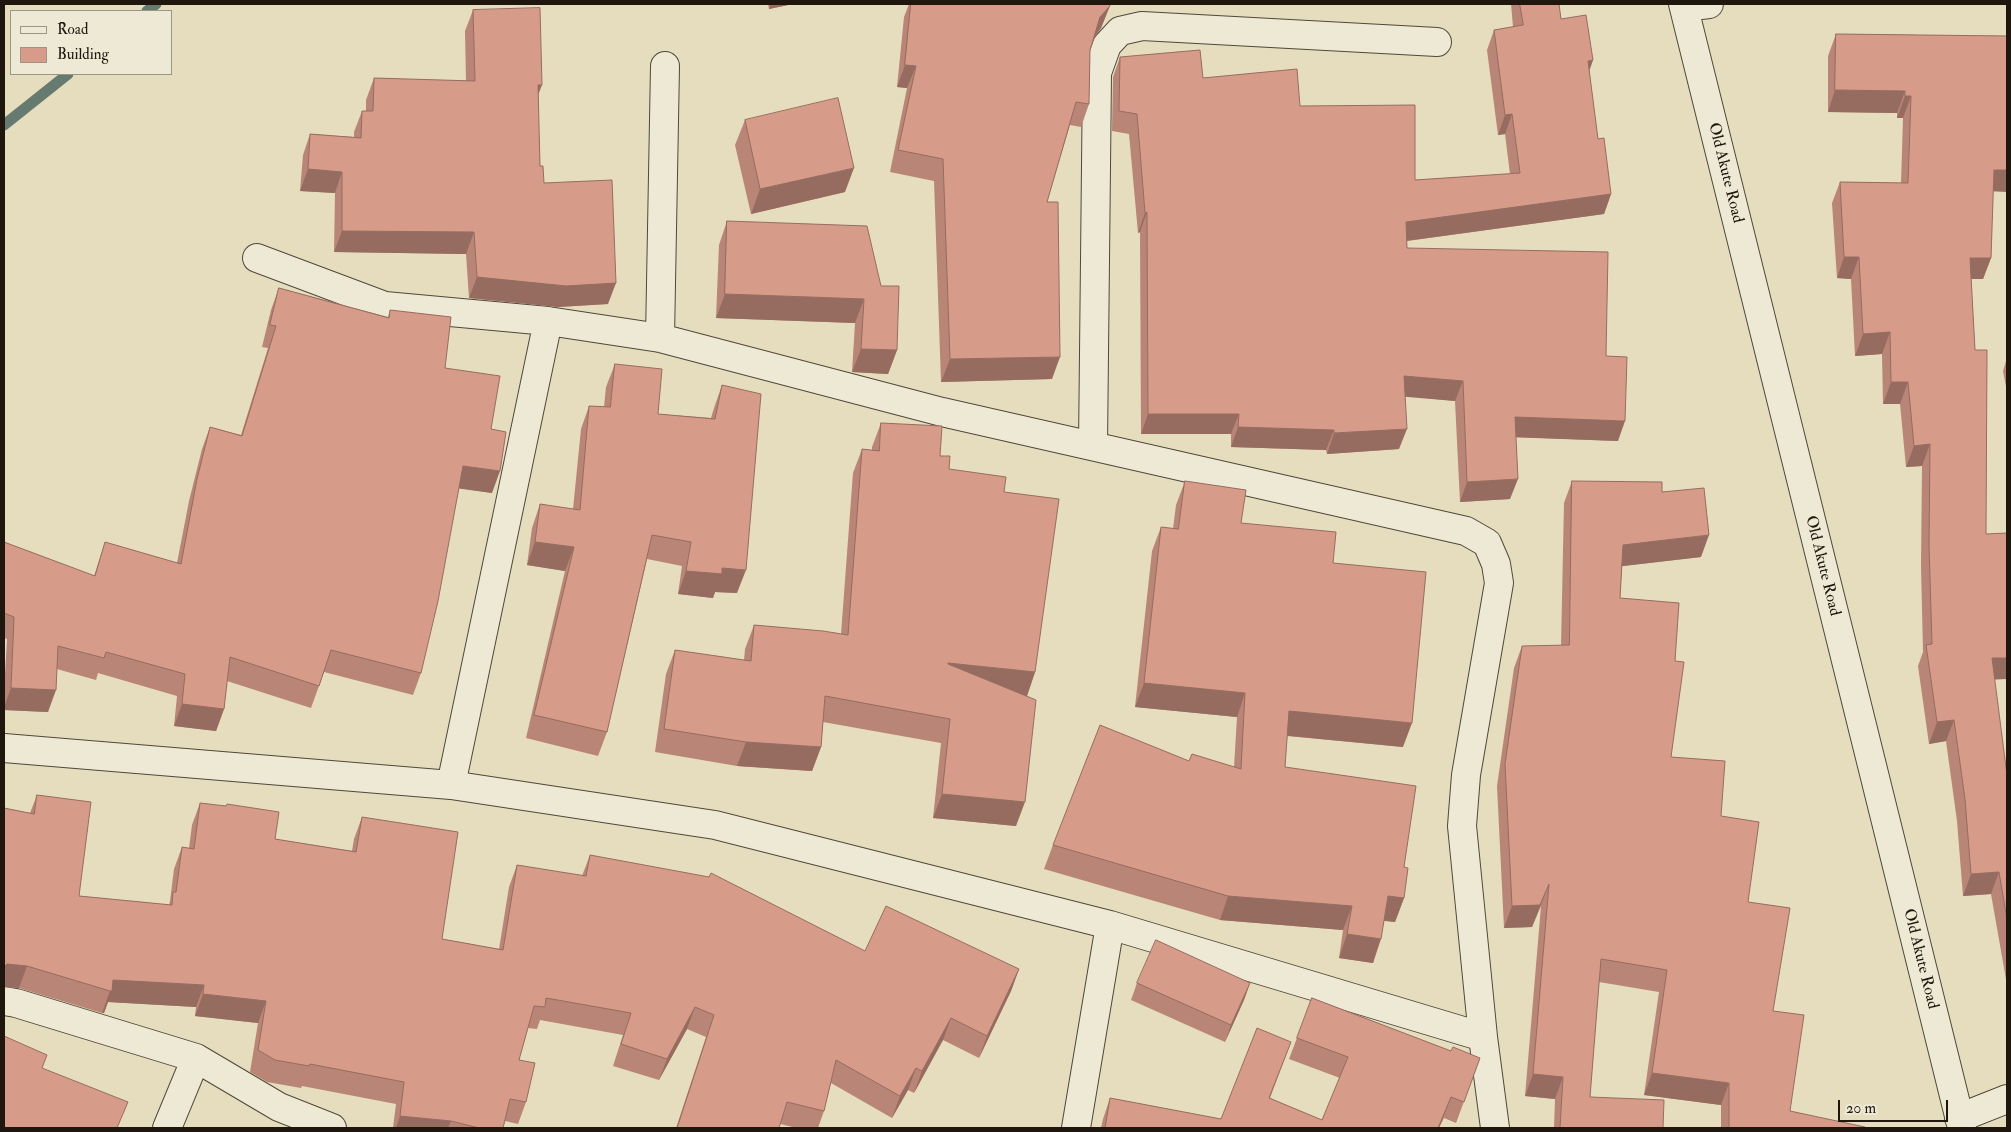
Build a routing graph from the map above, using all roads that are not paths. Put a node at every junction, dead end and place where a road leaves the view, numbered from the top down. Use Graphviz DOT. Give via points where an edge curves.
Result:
graph roads {
  1 [pos="1692,5"];
  2 [pos="1437,42"];
  3 [pos="665,66"];
  4 [pos="257,258"];
  5 [pos="548,321"];
  6 [pos="660,338"];
  7 [pos="1093,446"];
  8 [pos="4,748"];
  9 [pos="451,785"];
  10 [pos="1110,925"];
  11 [pos="4,1001"];
  12 [pos="1483,1037"];
  13 [pos="196,1058"];
  14 [pos="2007,1099"];
  15 [pos="1960,1123"];
  16 [pos="167,1128"];
  17 [pos="332,1128"];
  18 [pos="1076,1128"];
  19 [pos="1495,1128"];
  1 -- 15 [label="street, Old Akute Road"];
  2 -- 7 [label="street" via="1142,26 1120,31 1107,45 1097,73"];
  3 -- 6 [label="street"];
  4 -- 5 [label="street" via="385,306"];
  5 -- 6 [label="street"];
  5 -- 9 [label="street"];
  6 -- 7 [label="street" via="942,412"];
  7 -- 12 [label="street" via="1466,531 1487,543 1496,564 1499,583 1466,776 1462,826"];
  8 -- 9 [label="street"];
  9 -- 10 [label="street" via="715,825"];
  10 -- 12 [label="street"];
  10 -- 18 [label="street"];
  11 -- 13 [label="street"];
  12 -- 19 [label="street"];
  13 -- 16 [label="street"];
  13 -- 17 [label="street" via="279,1107"];
  14 -- 15 [label="street"];
}
